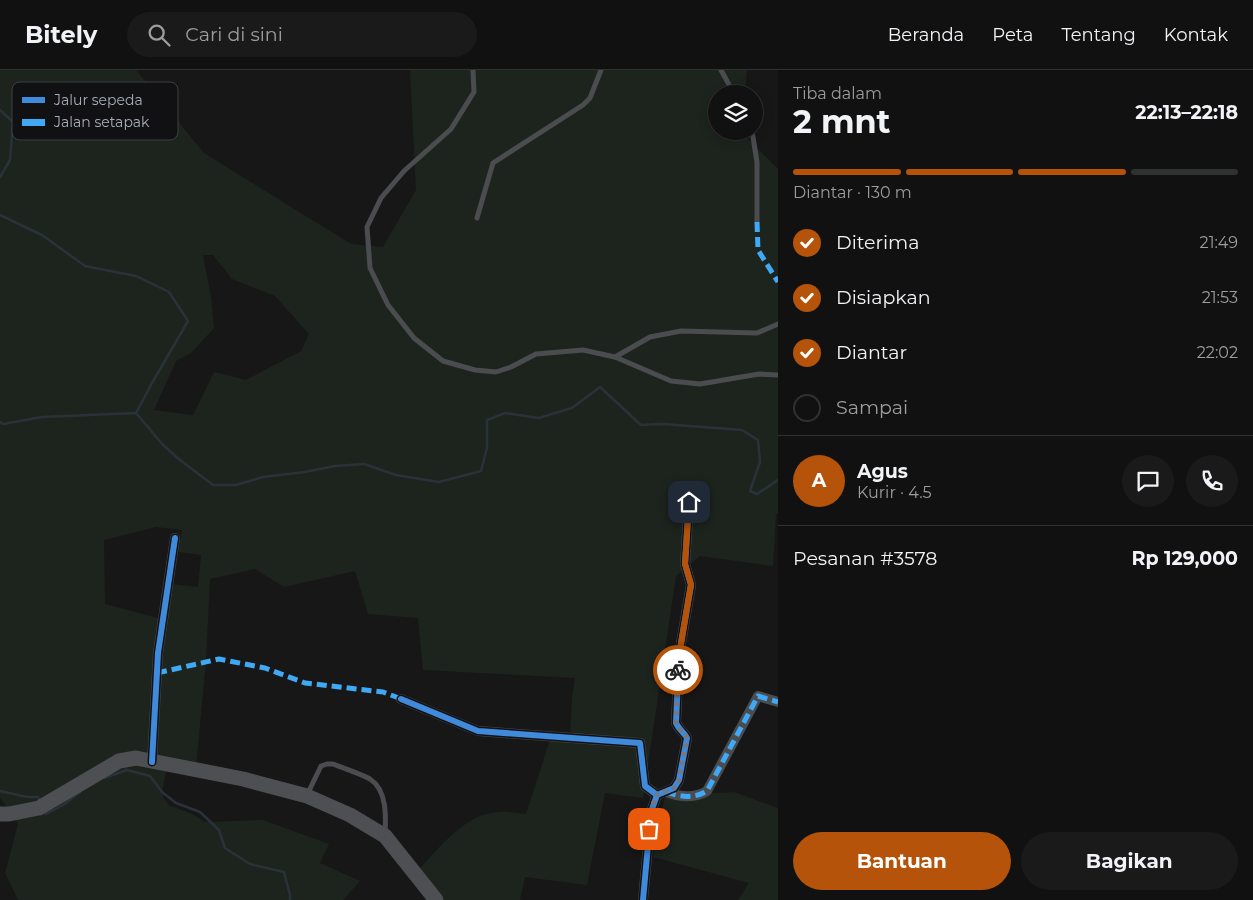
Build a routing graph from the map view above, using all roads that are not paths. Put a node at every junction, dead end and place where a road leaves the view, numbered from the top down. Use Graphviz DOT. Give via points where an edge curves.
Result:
graph roads {
  1 [pos="474,70"];
  2 [pos="601,70"];
  3 [pos="722,70"];
  4 [pos="730,85"];
  5 [pos="753,140"];
  6 [pos="477,218"];
  7 [pos="757,222"];
  8 [pos="778,324"];
  9 [pos="616,357"];
  10 [pos="778,375"];
  11 [pos="689,502"];
  12 [pos="175,538"];
  13 [pos="401,699"];
  14 [pos="778,702"];
  15 [pos="152,762"];
  16 [pos="662,794"];
  17 [pos="307,796"];
  18 [pos="0,814"];
  19 [pos="385,836"];
  20 [pos="436,900"];
  21 [pos="643,900"];
  1 -- 9 [label="lane" via="474,92 451,129 404,171 381,198 366,227 370,268 388,305 414,338 443,361 474,370 496,372 536,354 564,350 583,350"];
  2 -- 6 [label="lane" via="590,98 583,105 493,163"];
  3 -- 4 [label="lane"];
  5 -- 7 [label="lane" via="757,162"];
  8 -- 9 [label="lane" via="757,333 681,331 650,337"];
  9 -- 10 [label="lane" via="670,381 700,384 759,374"];
  11 -- 16 [label="street" via="685,564 691,584 679,656 676,723 687,738 679,780 674,788"];
  12 -- 15 [label="street" via="158,653"];
  13 -- 16 [label="street" via="478,731 640,743 645,786"];
  14 -- 16 [label="street" via="758,696 707,791 700,796"];
  15 -- 17 [label="main road" via="243,779"];
  15 -- 18 [label="main road" via="136,758 119,761 44,806"];
  16 -- 21 [label="street" via="651,812"];
  17 -- 19 [label="main road" via="350,815"];
  17 -- 19 [label="lane" via="321,766 327,764 370,780 383,800"];
  19 -- 20 [label="main road"];
}
